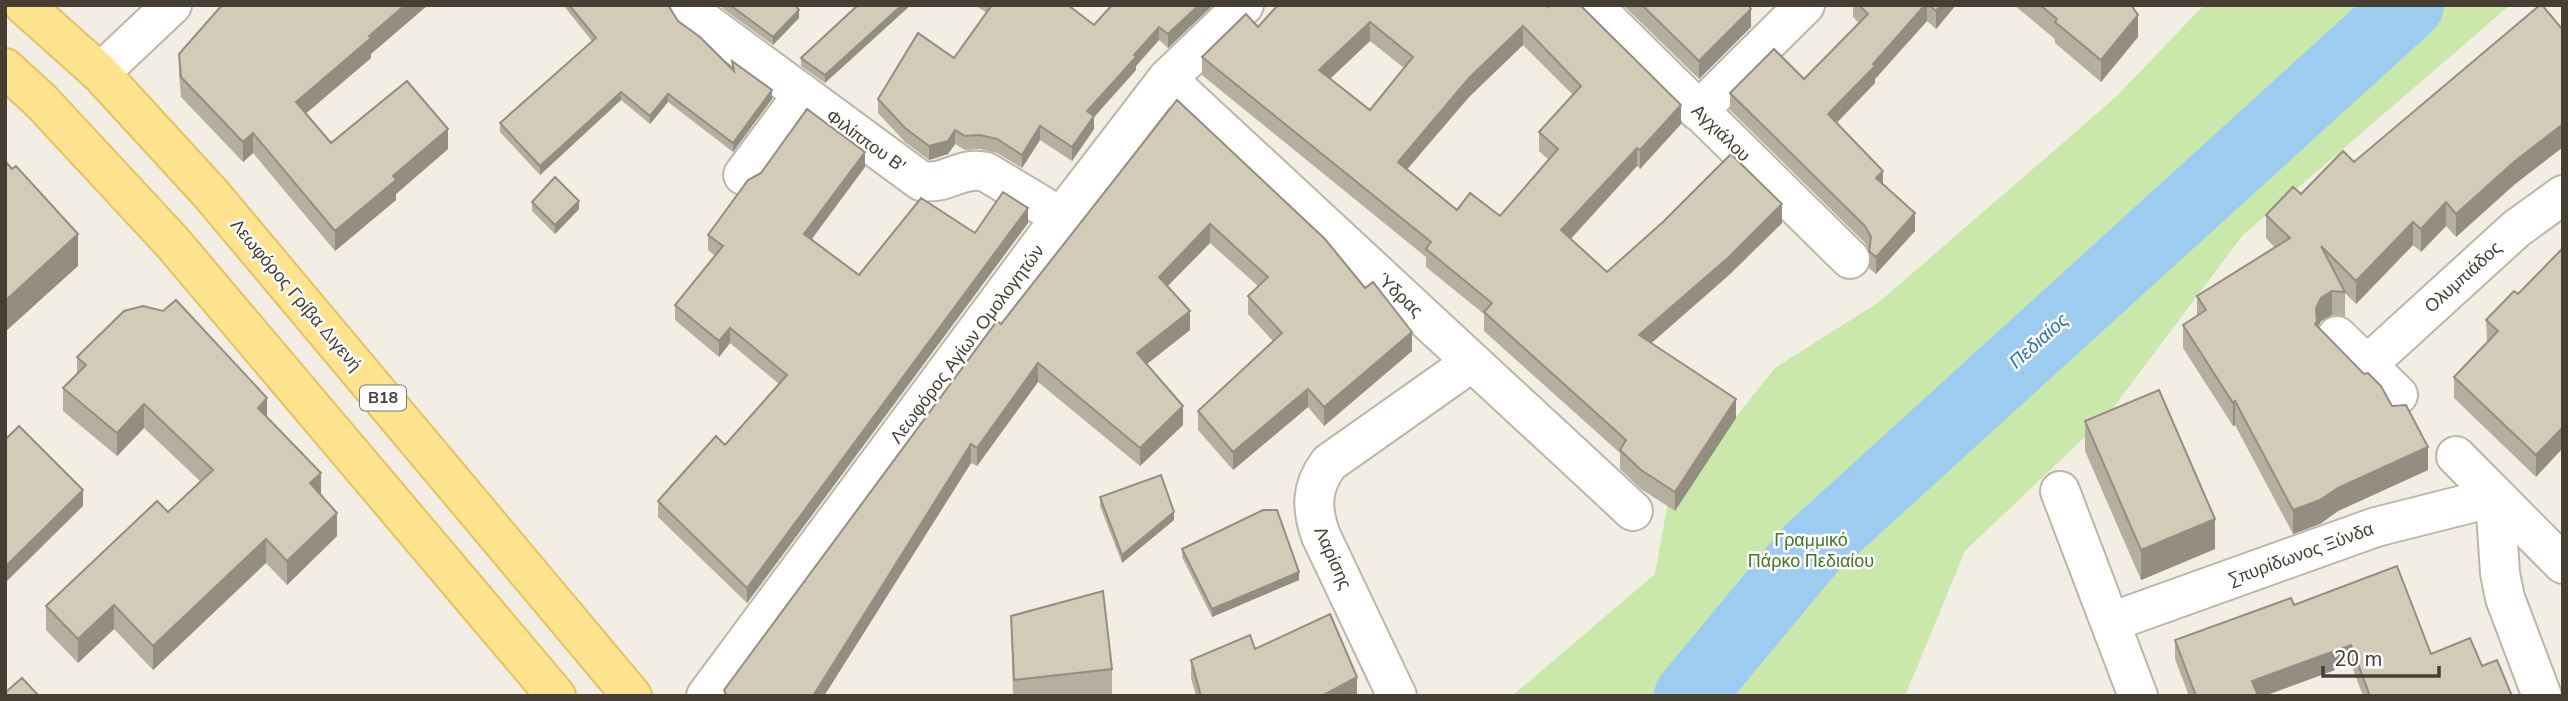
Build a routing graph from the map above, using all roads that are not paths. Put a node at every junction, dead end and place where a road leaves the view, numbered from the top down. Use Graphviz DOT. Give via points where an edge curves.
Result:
graph roads {
  1 [pos="24,5"];
  2 [pos="172,5"];
  3 [pos="690,5"];
  4 [pos="1244,5"];
  5 [pos="1592,5"];
  6 [pos="1805,5"];
  7 [pos="5,68"];
  8 [pos="100,73"];
  9 [pos="1167,79"];
  10 [pos="803,94"];
  11 [pos="1698,111"];
  12 [pos="743,175"];
  13 [pos="2563,194"];
  14 [pos="1061,217"];
  15 [pos="1850,259"];
  16 [pos="2337,336"];
  17 [pos="1472,362"];
  18 [pos="2368,364"];
  19 [pos="2398,395"];
  20 [pos="2456,456"];
  21 [pos="2060,491"];
  22 [pos="2495,497"];
  23 [pos="1633,511"];
  24 [pos="2563,564"];
  25 [pos="2111,622"];
  26 [pos="547,688"];
  27 [pos="632,696"];
  28 [pos="706,696"];
  29 [pos="1397,696"];
  30 [pos="2138,696"];
  31 [pos="2542,696"];
  1 -- 8 [label="main road, Λεωφόρος Γρίβα Διγενή / B18"];
  2 -- 8 [label="street"];
  3 -- 10 [label="street, Φιλίππου Β'" via="691,12"];
  4 -- 9 [label="street, Λεωφόρος Αγίων Ομολογητών"];
  5 -- 11 [label="street, Αγχιάλου"];
  6 -- 11 [label="street"];
  7 -- 26 [label="main road" via="172,242"];
  8 -- 27 [label="main road, Λεωφόρος Γρίβα Διγενή / B18" via="211,194"];
  9 -- 14 [label="street, Λεωφόρος Αγίων Ομολογητών"];
  9 -- 17 [label="street, Ύδρας"];
  10 -- 12 [label="street"];
  10 -- 14 [label="street, Φιλίππου Β'" via="921,181 934,183 974,169 986,172"];
  11 -- 15 [label="street, Αγχιάλου"];
  13 -- 18 [label="street, Ολυμπιάδος" via="2516,229"];
  14 -- 28 [label="street, Λεωφόρος Αγίων Ομολογητών"];
  16 -- 18 [label="street"];
  17 -- 23 [label="street, Ύδρας"];
  17 -- 29 [label="street, Λαρίσης" via="1329,463 1314,492 1321,536"];
  18 -- 19 [label="street"];
  20 -- 22 [label="street"];
  21 -- 25 [label="street"];
  22 -- 24 [label="street"];
  22 -- 25 [label="street, Σπυρίδωνος Ξύνδα" via="2376,527"];
  22 -- 31 [label="street" via="2505,598"];
  25 -- 30 [label="street"];
}
